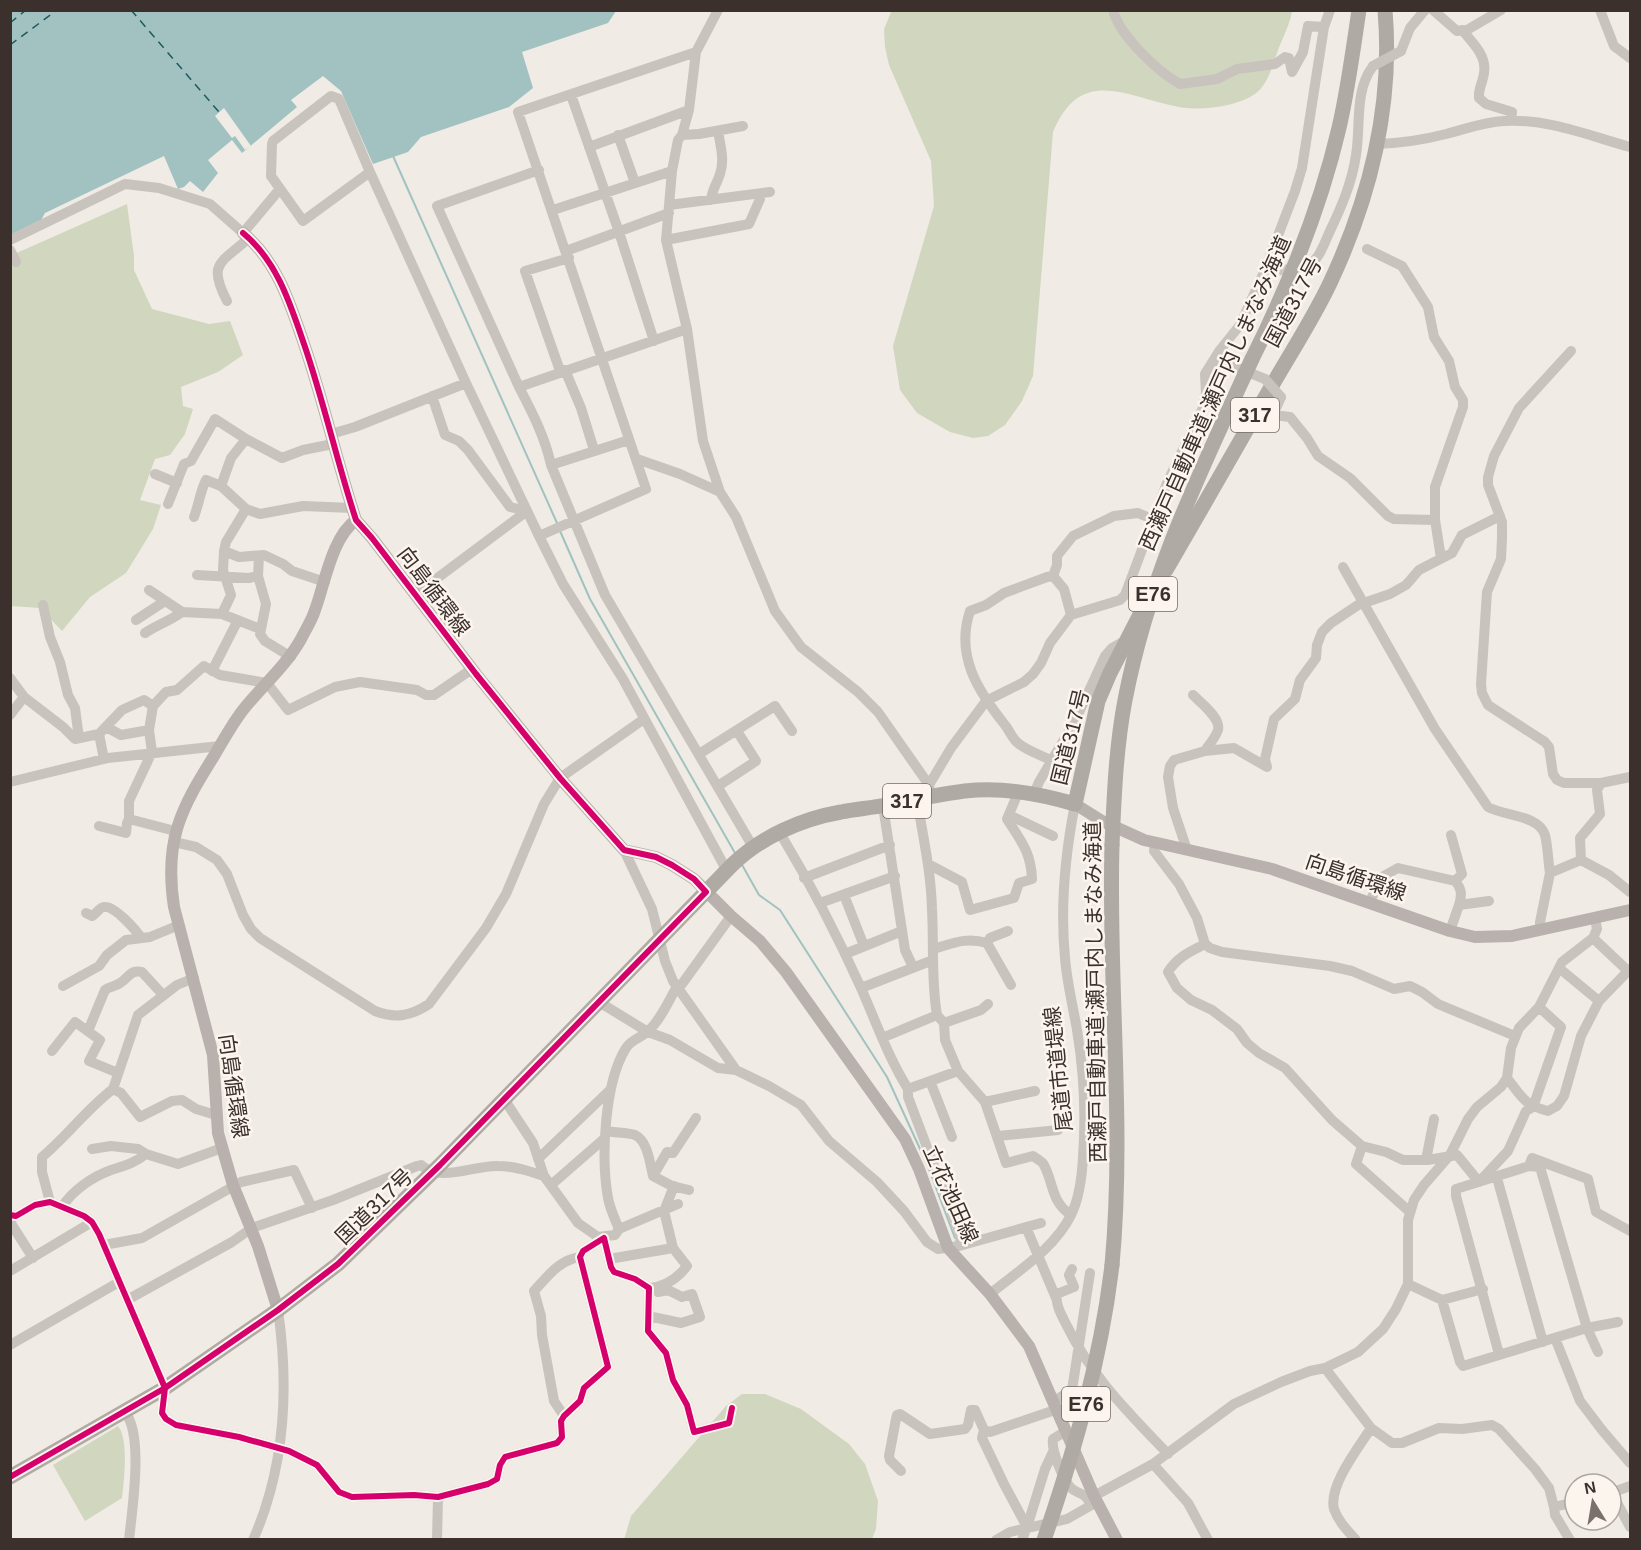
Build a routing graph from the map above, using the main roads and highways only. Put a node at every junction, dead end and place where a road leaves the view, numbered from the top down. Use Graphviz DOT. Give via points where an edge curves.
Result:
graph roads {
  1 [pos="1359,10"];
  2 [pos="1385,10"];
  3 [pos="246,235"];
  4 [pos="356,520"];
  5 [pos="1075,804"];
  6 [pos="706,892"];
  7 [pos="1630,910"];
  8 [pos="278,1310"];
  9 [pos="10,1477"];
  10 [pos="1044,1539"];
  11 [pos="1117,1539"];
  1 -- 10 [label="highway, 西瀬戸自動車道;瀬戸内しまなみ海道 / E76, bridge" via="1339,127 1316,210 1288,283 1174,532 1136,652 1125,702 1112,845 1118,1142 1112,1264 1096,1367"];
  2 -- 5 [label="highway, 国道317号 / 317" via="1384,102 1377,144 1355,222 1330,284 1126,639 1098,701"];
  3 -- 4 [label="main road, 向島循環線" via="267,259 286,291"];
  4 -- 6 [label="main road, 向島循環線" via="560,778 624,850 672,864"];
  4 -- 8 [label="main road, 向島循環線" via="340,537 314,613 291,657 244,710 220,746 184,806 175,836 171,882 174,907 213,1055 222,1148"];
  5 -- 6 [label="highway, 国道317号 / 317" via="1034,795 977,790 925,794 883,806 840,812 812,819 750,849"];
  5 -- 7 [label="main road, 向島循環線" via="1144,840 1272,869 1475,937 1512,936"];
  6 -- 8 [label="highway, 国道317号 / 317" via="338,1264"];
  6 -- 11 [label="main road, 立花池田線" via="760,941 786,972 905,1139 954,1247 1029,1346 1094,1501"];
  8 -- 9 [label="highway, 国道317号 / 317" via="165,1388"];
}
